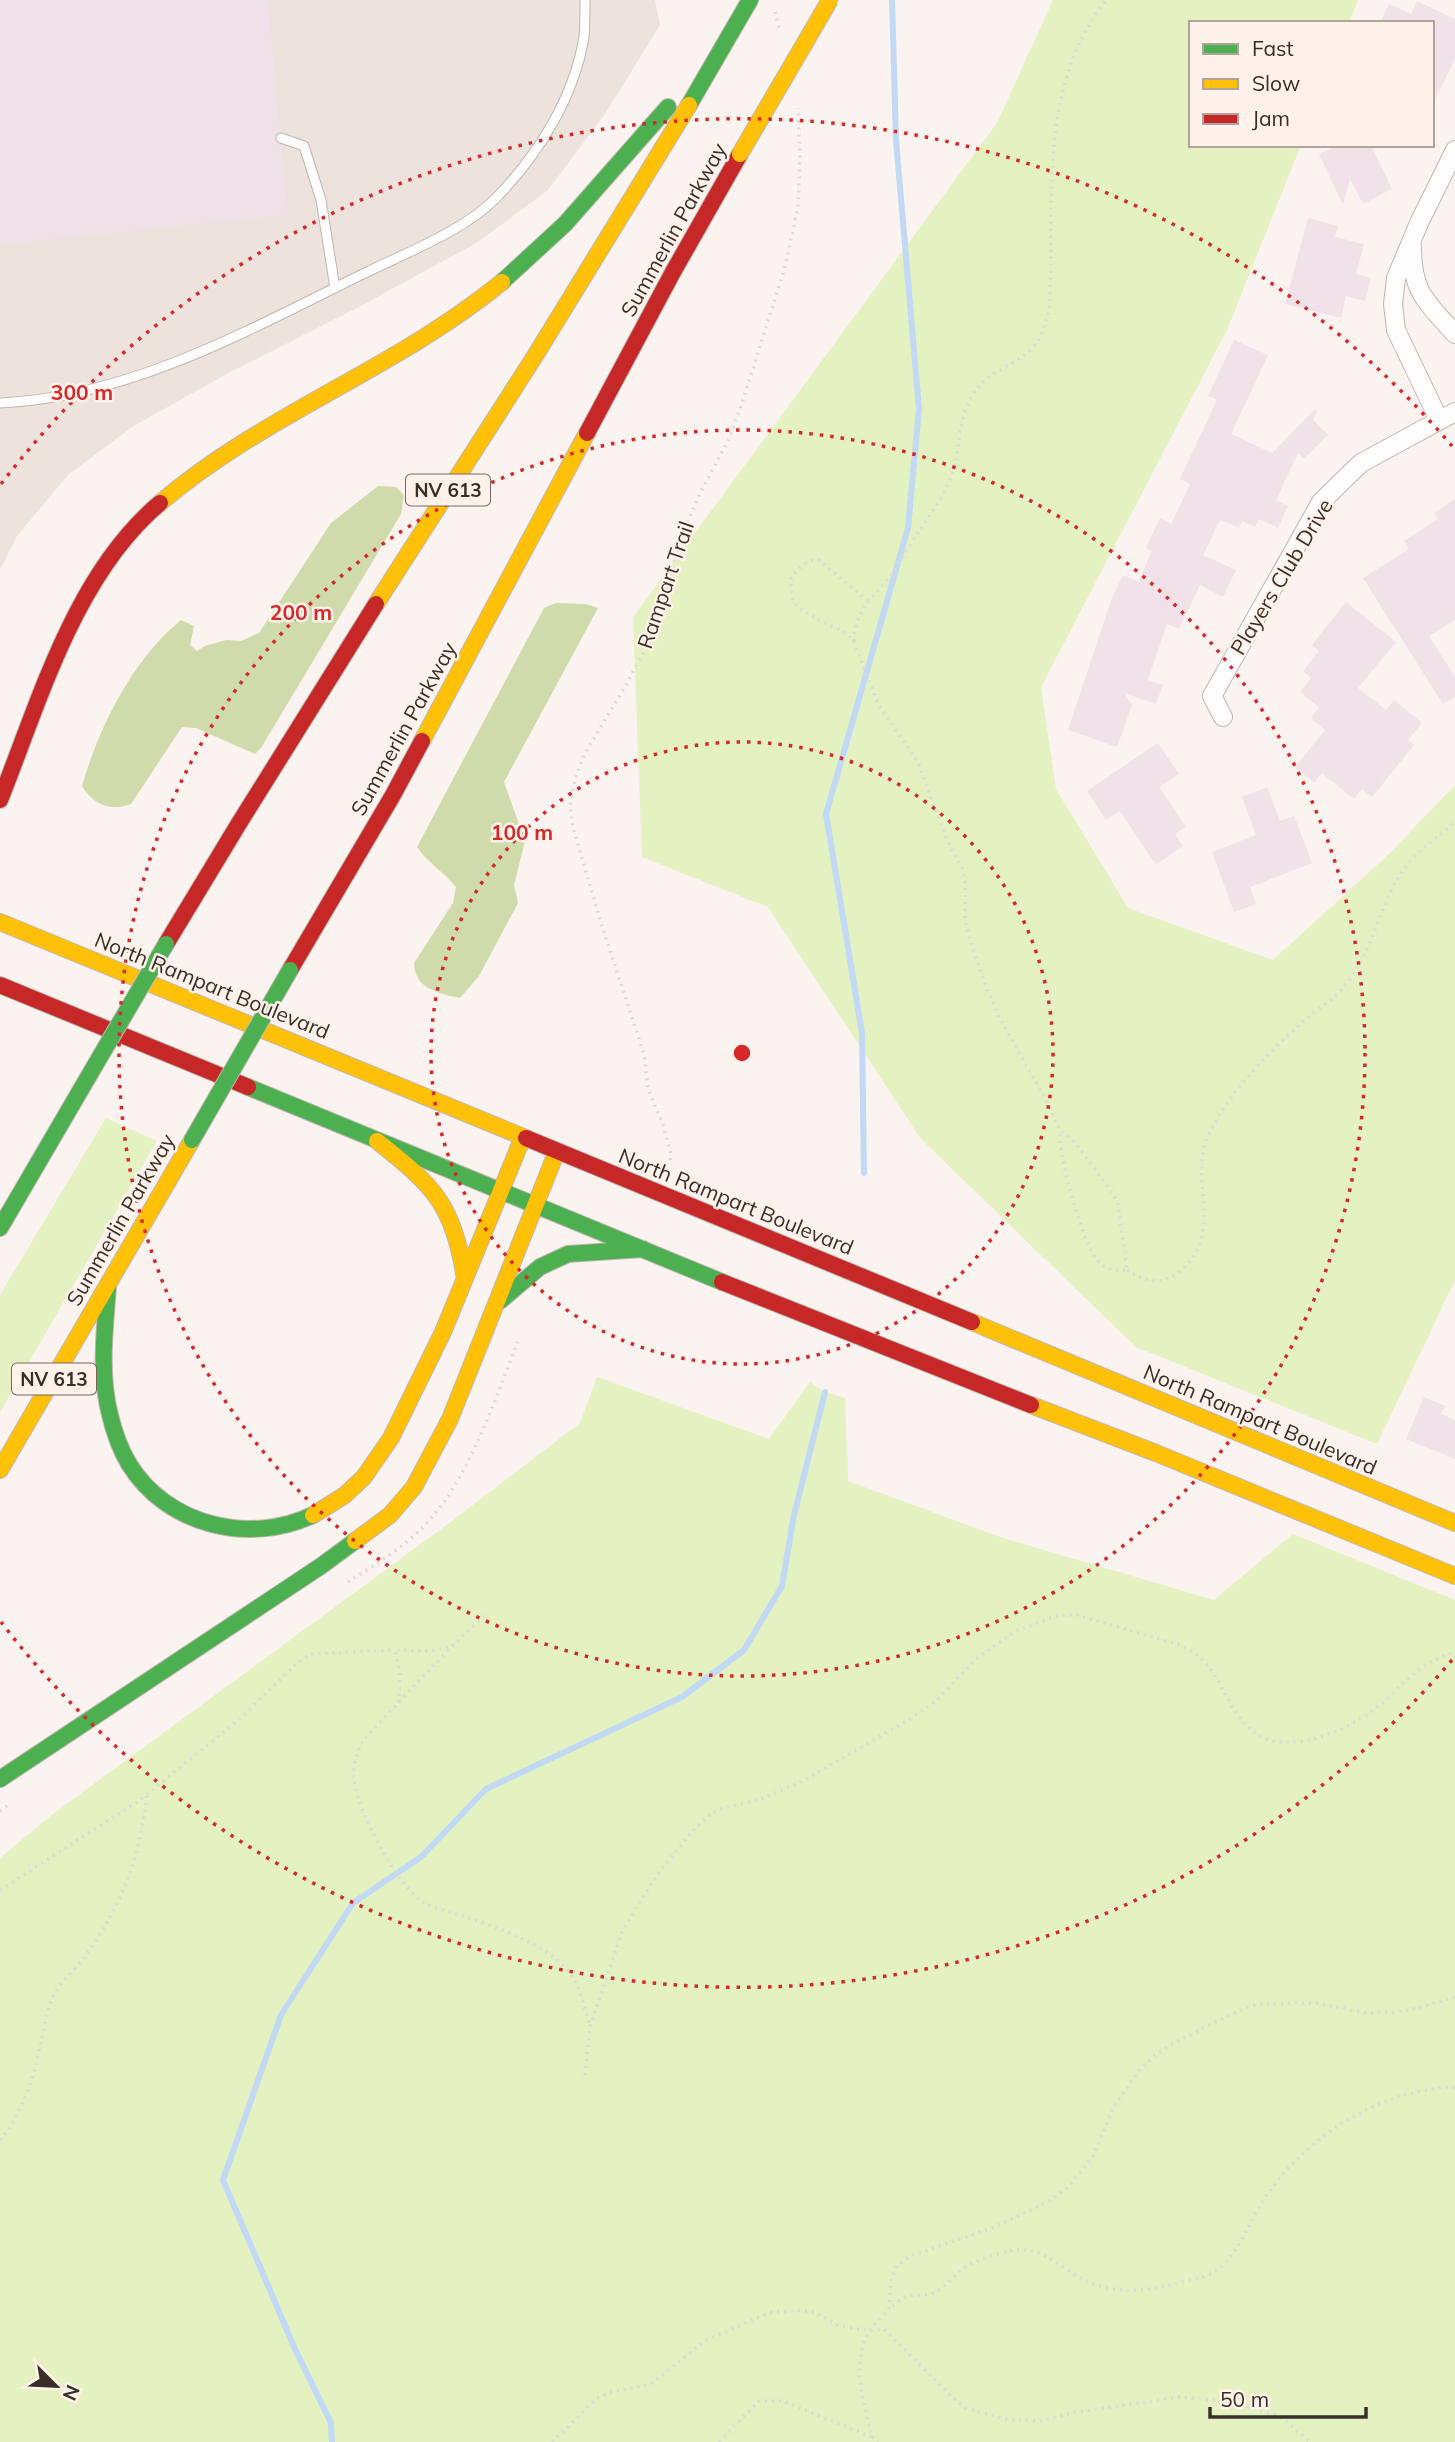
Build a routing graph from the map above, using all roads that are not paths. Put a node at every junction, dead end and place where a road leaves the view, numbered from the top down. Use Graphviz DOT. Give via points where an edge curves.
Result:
graph roads {
  1 [pos="585,0"];
  2 [pos="750,0"];
  3 [pos="830,0"];
  4 [pos="729,37"];
  5 [pos="281,138"];
  6 [pos="1455,150"];
  7 [pos="1419,223"];
  8 [pos="335,288"];
  9 [pos="1455,334"];
  10 [pos="0,404"];
  11 [pos="1447,416"];
  12 [pos="1223,717"];
  13 [pos="3,786"];
  14 [pos="0,800"];
  15 [pos="0,922"];
  16 [pos="0,985"];
  17 [pos="523,1137"];
  18 [pos="377,1141"];
  19 [pos="557,1151"];
  20 [pos="500,1192"];
  21 [pos="535,1206"];
  22 [pos="0,1227"];
  23 [pos="643,1249"];
  24 [pos="465,1278"];
  25 [pos="108,1287"];
  26 [pos="498,1303"];
  27 [pos="0,1470"];
  28 [pos="1455,1523"];
  29 [pos="1455,1576"];
  30 [pos="0,1779"];
  1 -- 8 [label="lane" via="584,37 571,85 552,125 524,166 494,200 452,230"];
  2 -- 4 [label="main road, NV 613"];
  3 -- 25 [label="main road, Summerlin Parkway / NV 613, bridge" via="673,272 393,795"];
  4 -- 13 [label="main road" via="573,217 478,301 403,352 211,461 147,514 117,548 86,597"];
  4 -- 22 [label="main road, NV 613, bridge" via="565,306 283,750"];
  5 -- 8 [label="lane" via="303,146 321,200"];
  6 -- 7 [label="street"];
  7 -- 9 [label="street" via="1412,246 1412,270 1419,293"];
  7 -- 11 [label="street" via="1396,278 1396,330"];
  8 -- 10 [label="lane" via="234,337 139,374 82,391"];
  11 -- 12 [label="street, Players Club Drive" via="1361,463 1321,502 1212,696"];
  13 -- 14 [label="main road"];
  15 -- 17 [label="main road, North Rampart Boulevard"];
  16 -- 18 [label="main road"];
  17 -- 19 [label="main road, North Rampart Boulevard"];
  17 -- 20 [label="main road"];
  18 -- 20 [label="main road"];
  18 -- 24 [label="main road" via="413,1169 449,1212"];
  19 -- 21 [label="main road"];
  19 -- 28 [label="main road, North Rampart Boulevard"];
  20 -- 21 [label="main road"];
  20 -- 24 [label="main road"];
  21 -- 23 [label="main road"];
  21 -- 26 [label="main road"];
  23 -- 26 [label="main road" via="568,1254 540,1267"];
  23 -- 29 [label="main road"];
  24 -- 25 [label="main road" via="388,1444 363,1479 307,1519 243,1531 208,1525 178,1510 152,1491 124,1456 105,1397"];
  25 -- 27 [label="main road, Summerlin Parkway / NV 613"];
  26 -- 30 [label="main road" via="429,1462 390,1515 321,1566"];
}
